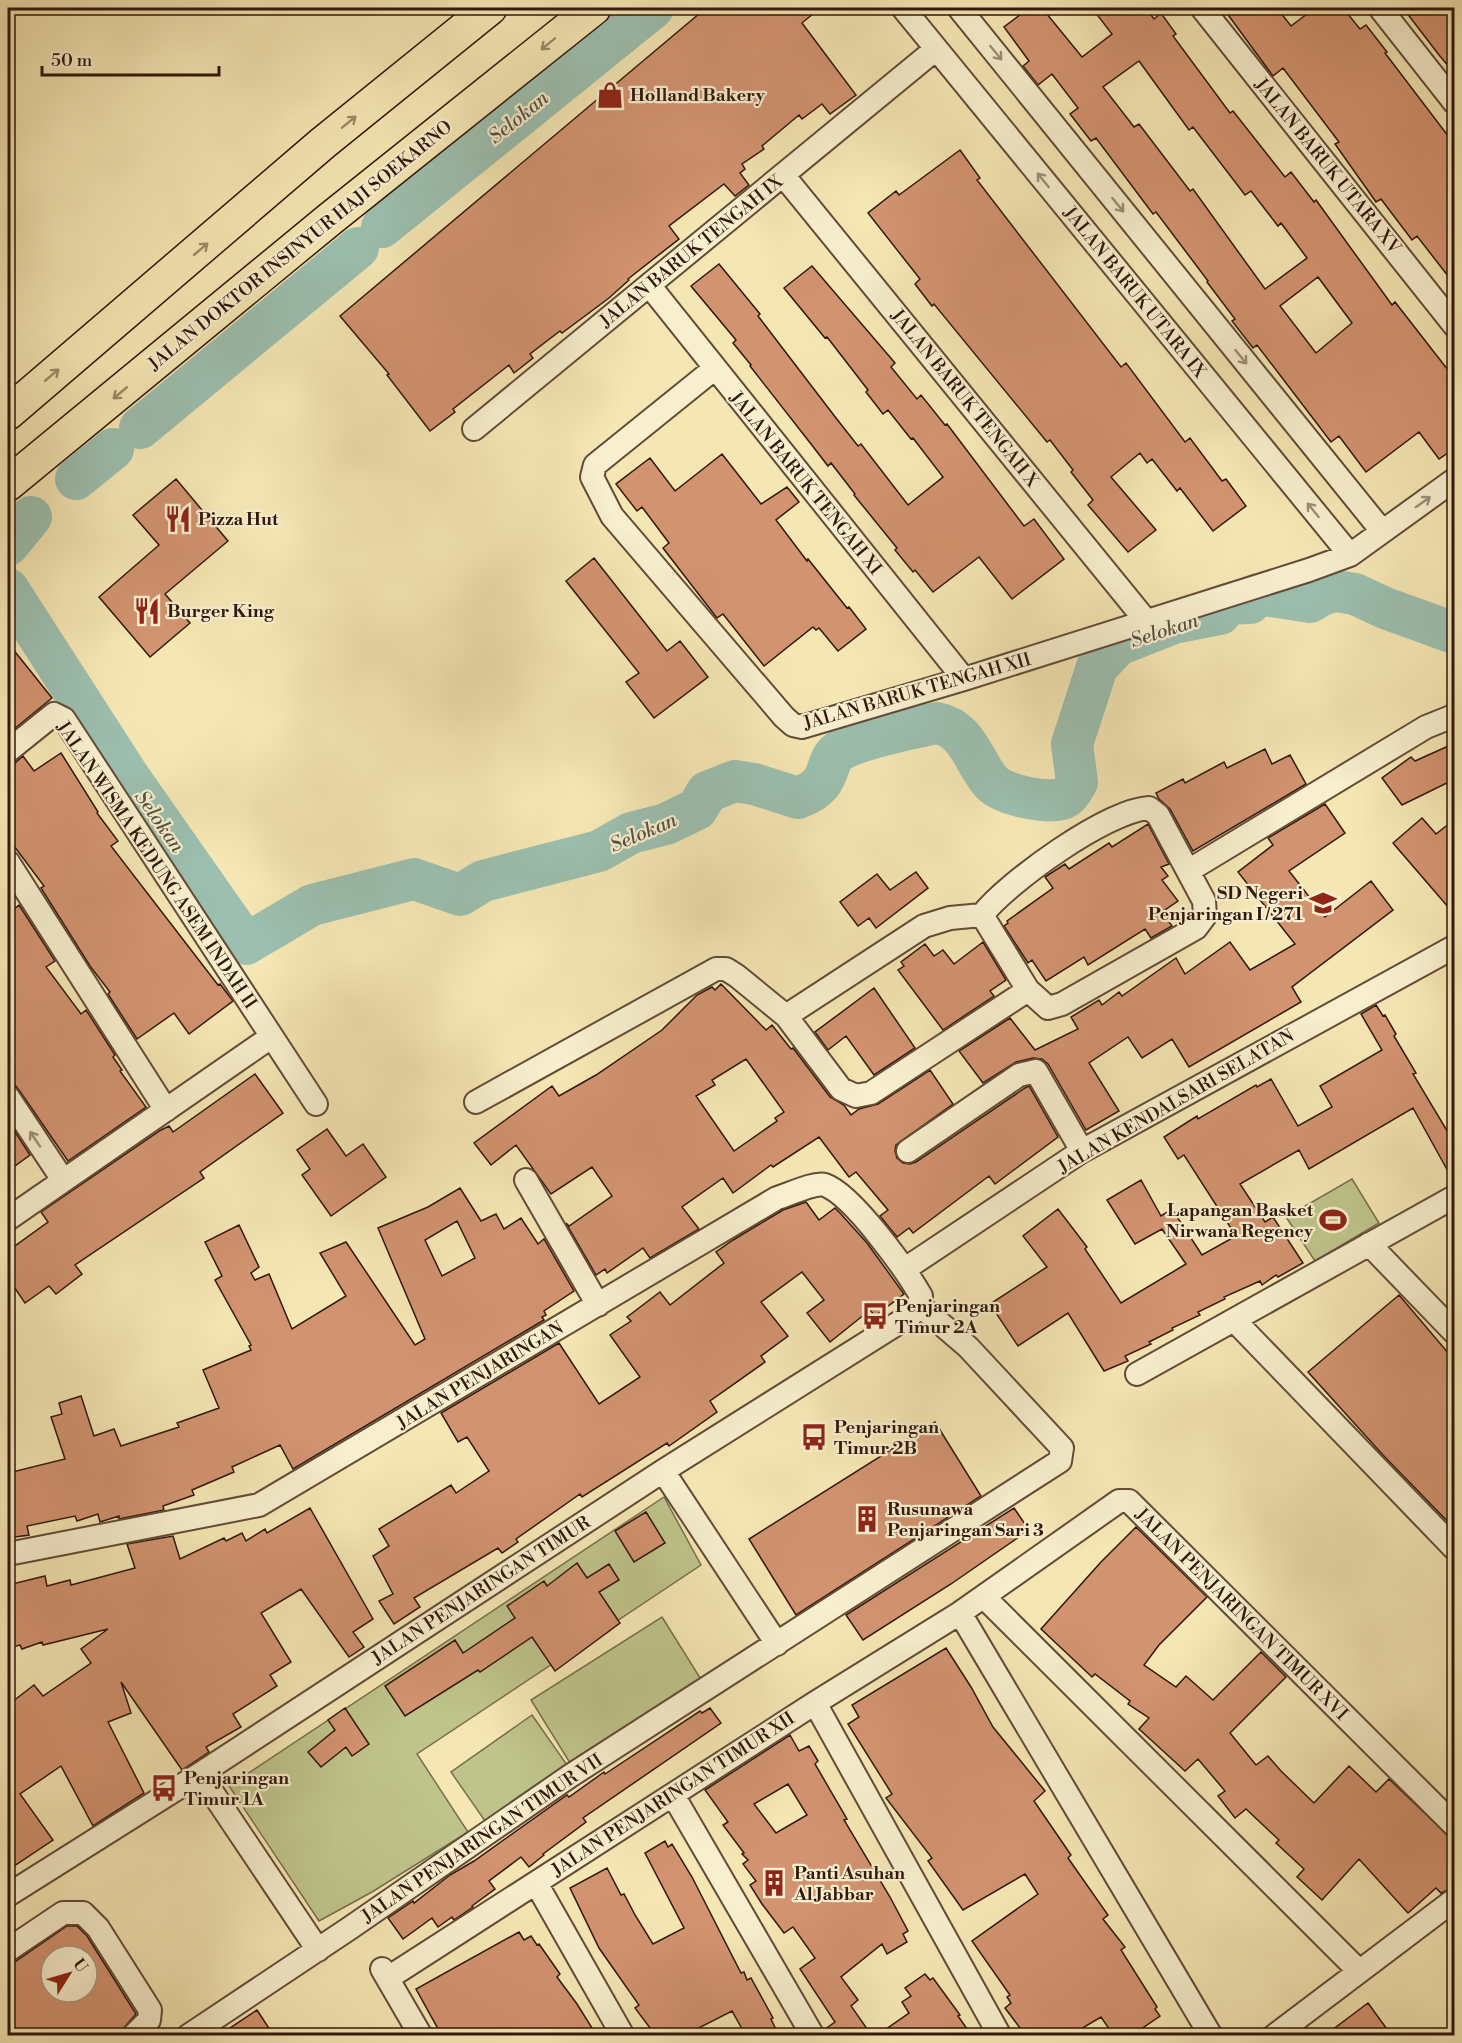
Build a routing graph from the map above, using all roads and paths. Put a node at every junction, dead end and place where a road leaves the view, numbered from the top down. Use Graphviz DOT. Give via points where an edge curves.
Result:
graph roads {
  1 [pos="490,8"];
  2 [pos="594,8"];
  3 [pos="903,8"];
  4 [pos="1202,8"];
  5 [pos="1380,8"];
  6 [pos="971,12"];
  7 [pos="936,49"];
  8 [pos="1455,102"];
  9 [pos="783,175"];
  10 [pos="649,285"];
  11 [pos="1455,325"];
  12 [pos="714,369"];
  13 [pos="8,413"];
  14 [pos="474,429"];
  15 [pos="1455,480"];
  16 [pos="8,484"];
  17 [pos="1382,531"];
  18 [pos="1350,555"];
  19 [pos="1147,622"];
  20 [pos="964,679"];
  21 [pos="1455,718"];
  22 [pos="8,751"];
  23 [pos="8,862"];
  24 [pos="1188,872"];
  25 [pos="982,915"];
  26 [pos="1455,947"];
  27 [pos="1028,990"];
  28 [pos="786,1016"];
  29 [pos="271,1037"];
  30 [pos="8,1097"];
  31 [pos="476,1102"];
  32 [pos="316,1104"];
  33 [pos="166,1110"];
  34 [pos="908,1151"];
  35 [pos="1082,1151"];
  36 [pos="63,1180"];
  37 [pos="526,1180"];
  38 [pos="1455,1197"];
  39 [pos="8,1219"];
  40 [pos="1368,1244"];
  41 [pos="905,1269"];
  42 [pos="598,1305"];
  43 [pos="919,1305"];
  44 [pos="1234,1320"];
  45 [pos="1455,1332"];
  46 [pos="1137,1374"];
  47 [pos="663,1471"];
  48 [pos="1455,1548"];
  49 [pos="8,1554"];
  50 [pos="984,1597"];
  51 [pos="960,1613"];
  52 [pos="777,1644"];
  53 [pos="815,1703"];
  54 [pos="200,1774"];
  55 [pos="674,1795"];
  56 [pos="1455,1826"];
  57 [pos="536,1883"];
  58 [pos="8,1895"];
  59 [pos="1455,1900"];
  60 [pos="8,1950"];
  61 [pos="318,1950"];
  62 [pos="1359,1971"];
  63 [pos="133,2036"];
  64 [pos="188,2036"];
  65 [pos="421,2036"];
  66 [pos="623,2036"];
  67 [pos="813,2036"];
  68 [pos="1000,2036"];
  69 [pos="1211,2036"];
  70 [pos="1274,2036"];
  13 -- 1 [label="main road, one-way" via="323,143"];
  2 -- 16 [label="main road, JALAN DOKTOR INSINYUR HAJI SOEKARNO, one-way"];
  3 -- 7 [label="street, JALAN BARUK UTARA IX"];
  4 -- 11 [label="street, JALAN BARUK UTARA XV"];
  5 -- 8 [label="street"];
  6 -- 17 [label="street, one-way"];
  7 -- 9 [label="street, JALAN BARUK TENGAH IX"];
  18 -- 7 [label="street, JALAN BARUK UTARA IX, one-way"];
  9 -- 10 [label="street, JALAN BARUK TENGAH IX"];
  9 -- 19 [label="street, JALAN BARUK TENGAH X"];
  10 -- 12 [label="street, JALAN BARUK TENGAH XI"];
  10 -- 14 [label="street, JALAN BARUK TENGAH IX"];
  12 -- 20 [label="street, JALAN BARUK TENGAH XI"];
  12 -- 20 [label="street, JALAN BARUK TENGAH XII" via="595,465 592,477 612,516 793,725 802,727"];
  17 -- 15 [label="street, one-way"];
  17 -- 18 [label="street"];
  18 -- 19 [label="street, JALAN BARUK TENGAH XII"];
  19 -- 20 [label="street, JALAN BARUK TENGAH XII"];
  21 -- 24 [label="street" via="1426,727"];
  22 -- 29 [label="street, JALAN WISMA KEDUNG ASEM INDAH II" via="54,714 64,719"];
  23 -- 33 [label="street"];
  24 -- 25 [label="street" via="1158,815 1149,808 1141,809 1110,821 1056,852 994,900"];
  24 -- 27 [label="street" via="1204,901 1205,916 1196,928 1062,1004 1048,1008"];
  25 -- 27 [label="street"];
  25 -- 28 [label="street" via="950,918 924,926"];
  26 -- 35 [label="street, JALAN KENDALSARI SELATAN"];
  27 -- 28 [label="street" via="871,1093 856,1096 842,1089"];
  28 -- 31 [label="street" via="737,976 726,969 716,969"];
  29 -- 32 [label="street, JALAN WISMA KEDUNG ASEM INDAH II"];
  29 -- 33 [label="street"];
  36 -- 30 [label="street, one-way"];
  33 -- 36 [label="street"];
  34 -- 35 [label="street" via="1020,1075 1036,1071"];
  35 -- 41 [label="street, JALAN KENDALSARI SELATAN"];
  36 -- 39 [label="street"];
  37 -- 42 [label="street"];
  38 -- 40 [label="street"];
  40 -- 44 [label="street"];
  40 -- 45 [label="street"];
  41 -- 42 [label="street, JALAN PENJARINGAN" via="850,1203 824,1185 816,1185 777,1198"];
  41 -- 43 [label="street" via="921,1296"];
  42 -- 49 [label="street, JALAN PENJARINGAN" via="259,1505"];
  43 -- 47 [label="street, JALAN PENJARINGAN TIMUR" via="911,1316"];
  43 -- 52 [label="street, JALAN PENJARINGAN TIMUR VII" via="968,1347 1062,1448 1060,1461"];
  44 -- 46 [label="street"];
  44 -- 48 [label="street"];
  47 -- 52 [label="street"];
  47 -- 54 [label="street, JALAN PENJARINGAN TIMUR"];
  50 -- 51 [label="street, JALAN PENJARINGAN TIMUR XVI"];
  50 -- 56 [label="street, JALAN PENJARINGAN TIMUR XVI" via="1110,1506 1129,1501"];
  50 -- 62 [label="street"];
  51 -- 53 [label="street, JALAN PENJARINGAN TIMUR XII"];
  51 -- 69 [label="street"];
  52 -- 61 [label="street, JALAN PENJARINGAN TIMUR VII" via="570,1776"];
  53 -- 55 [label="street, JALAN PENJARINGAN TIMUR XII"];
  53 -- 68 [label="street"];
  54 -- 58 [label="street, JALAN PENJARINGAN TIMUR"];
  54 -- 61 [label="street"];
  55 -- 57 [label="street, JALAN PENJARINGAN TIMUR XII"];
  55 -- 67 [label="street"];
  57 -- 65 [label="street, JALAN PENJARINGAN TIMUR XII" via="385,1973"];
  57 -- 66 [label="street"];
  59 -- 62 [label="street"];
  60 -- 63 [label="street" via="63,1914 83,1913 98,1928 150,2010 149,2020"];
  61 -- 64 [label="street, JALAN PENJARINGAN TIMUR VII"];
  62 -- 70 [label="street"];
}
